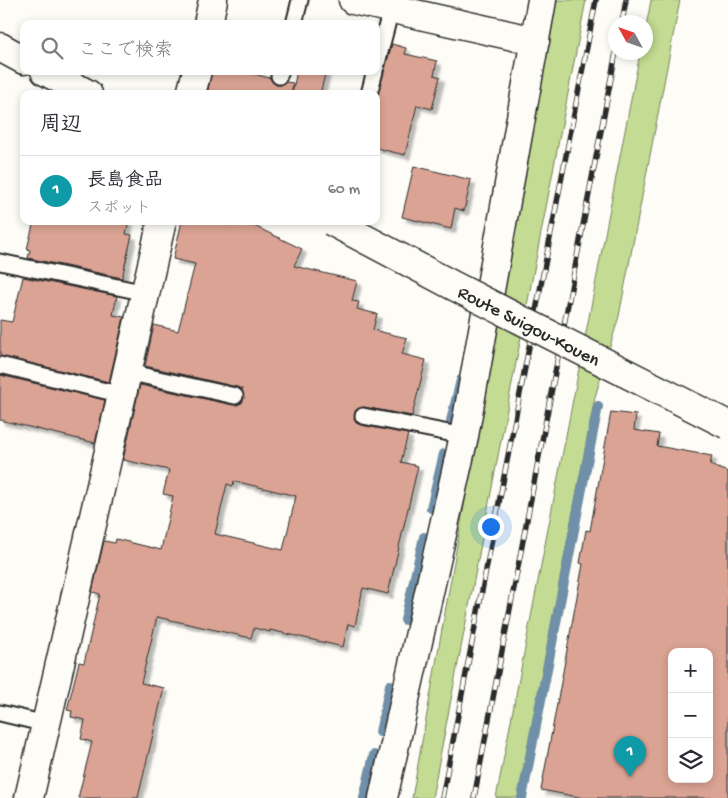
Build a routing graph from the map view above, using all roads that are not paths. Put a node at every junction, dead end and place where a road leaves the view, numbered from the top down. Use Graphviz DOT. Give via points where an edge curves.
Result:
graph roads {
  1 [pos="213,0"];
  2 [pos="300,0"];
  3 [pos="353,0"];
  4 [pos="542,0"];
  5 [pos="391,9"];
  6 [pos="209,20"];
  7 [pos="295,20"];
  8 [pos="535,41"];
  9 [pos="0,47"];
  10 [pos="380,51"];
  11 [pos="20,58"];
  12 [pos="52,75"];
  13 [pos="196,75"];
  14 [pos="374,75"];
  15 [pos="81,90"];
  16 [pos="192,90"];
  17 [pos="370,90"];
  18 [pos="161,225"];
  19 [pos="339,225"];
  20 [pos="0,262"];
  21 [pos="146,293"];
  22 [pos="0,366"];
  23 [pos="124,383"];
  24 [pos="235,396"];
  25 [pos="363,416"];
  26 [pos="728,425"];
  27 [pos="464,436"];
  28 [pos="0,713"];
  29 [pos="46,724"];
  30 [pos="29,798"];
  31 [pos="383,798"];
  1 -- 6 [label="street"];
  2 -- 7 [label="lane"];
  3 -- 5 [label="street"];
  4 -- 8 [label="street"];
  5 -- 8 [label="street"];
  5 -- 10 [label="lane"];
  8 -- 27 [label="street"];
  9 -- 11 [label="street"];
  12 -- 15 [label="street"];
  13 -- 16 [label="street"];
  14 -- 17 [label="lane"];
  18 -- 21 [label="street"];
  19 -- 26 [label="street, Route Suigou-Kouen, bridge"];
  20 -- 21 [label="lane"];
  21 -- 23 [label="street"];
  22 -- 23 [label="lane"];
  23 -- 24 [label="lane"];
  23 -- 29 [label="street"];
  25 -- 27 [label="lane"];
  27 -- 31 [label="street"];
  28 -- 29 [label="lane"];
  29 -- 30 [label="street"];
}
